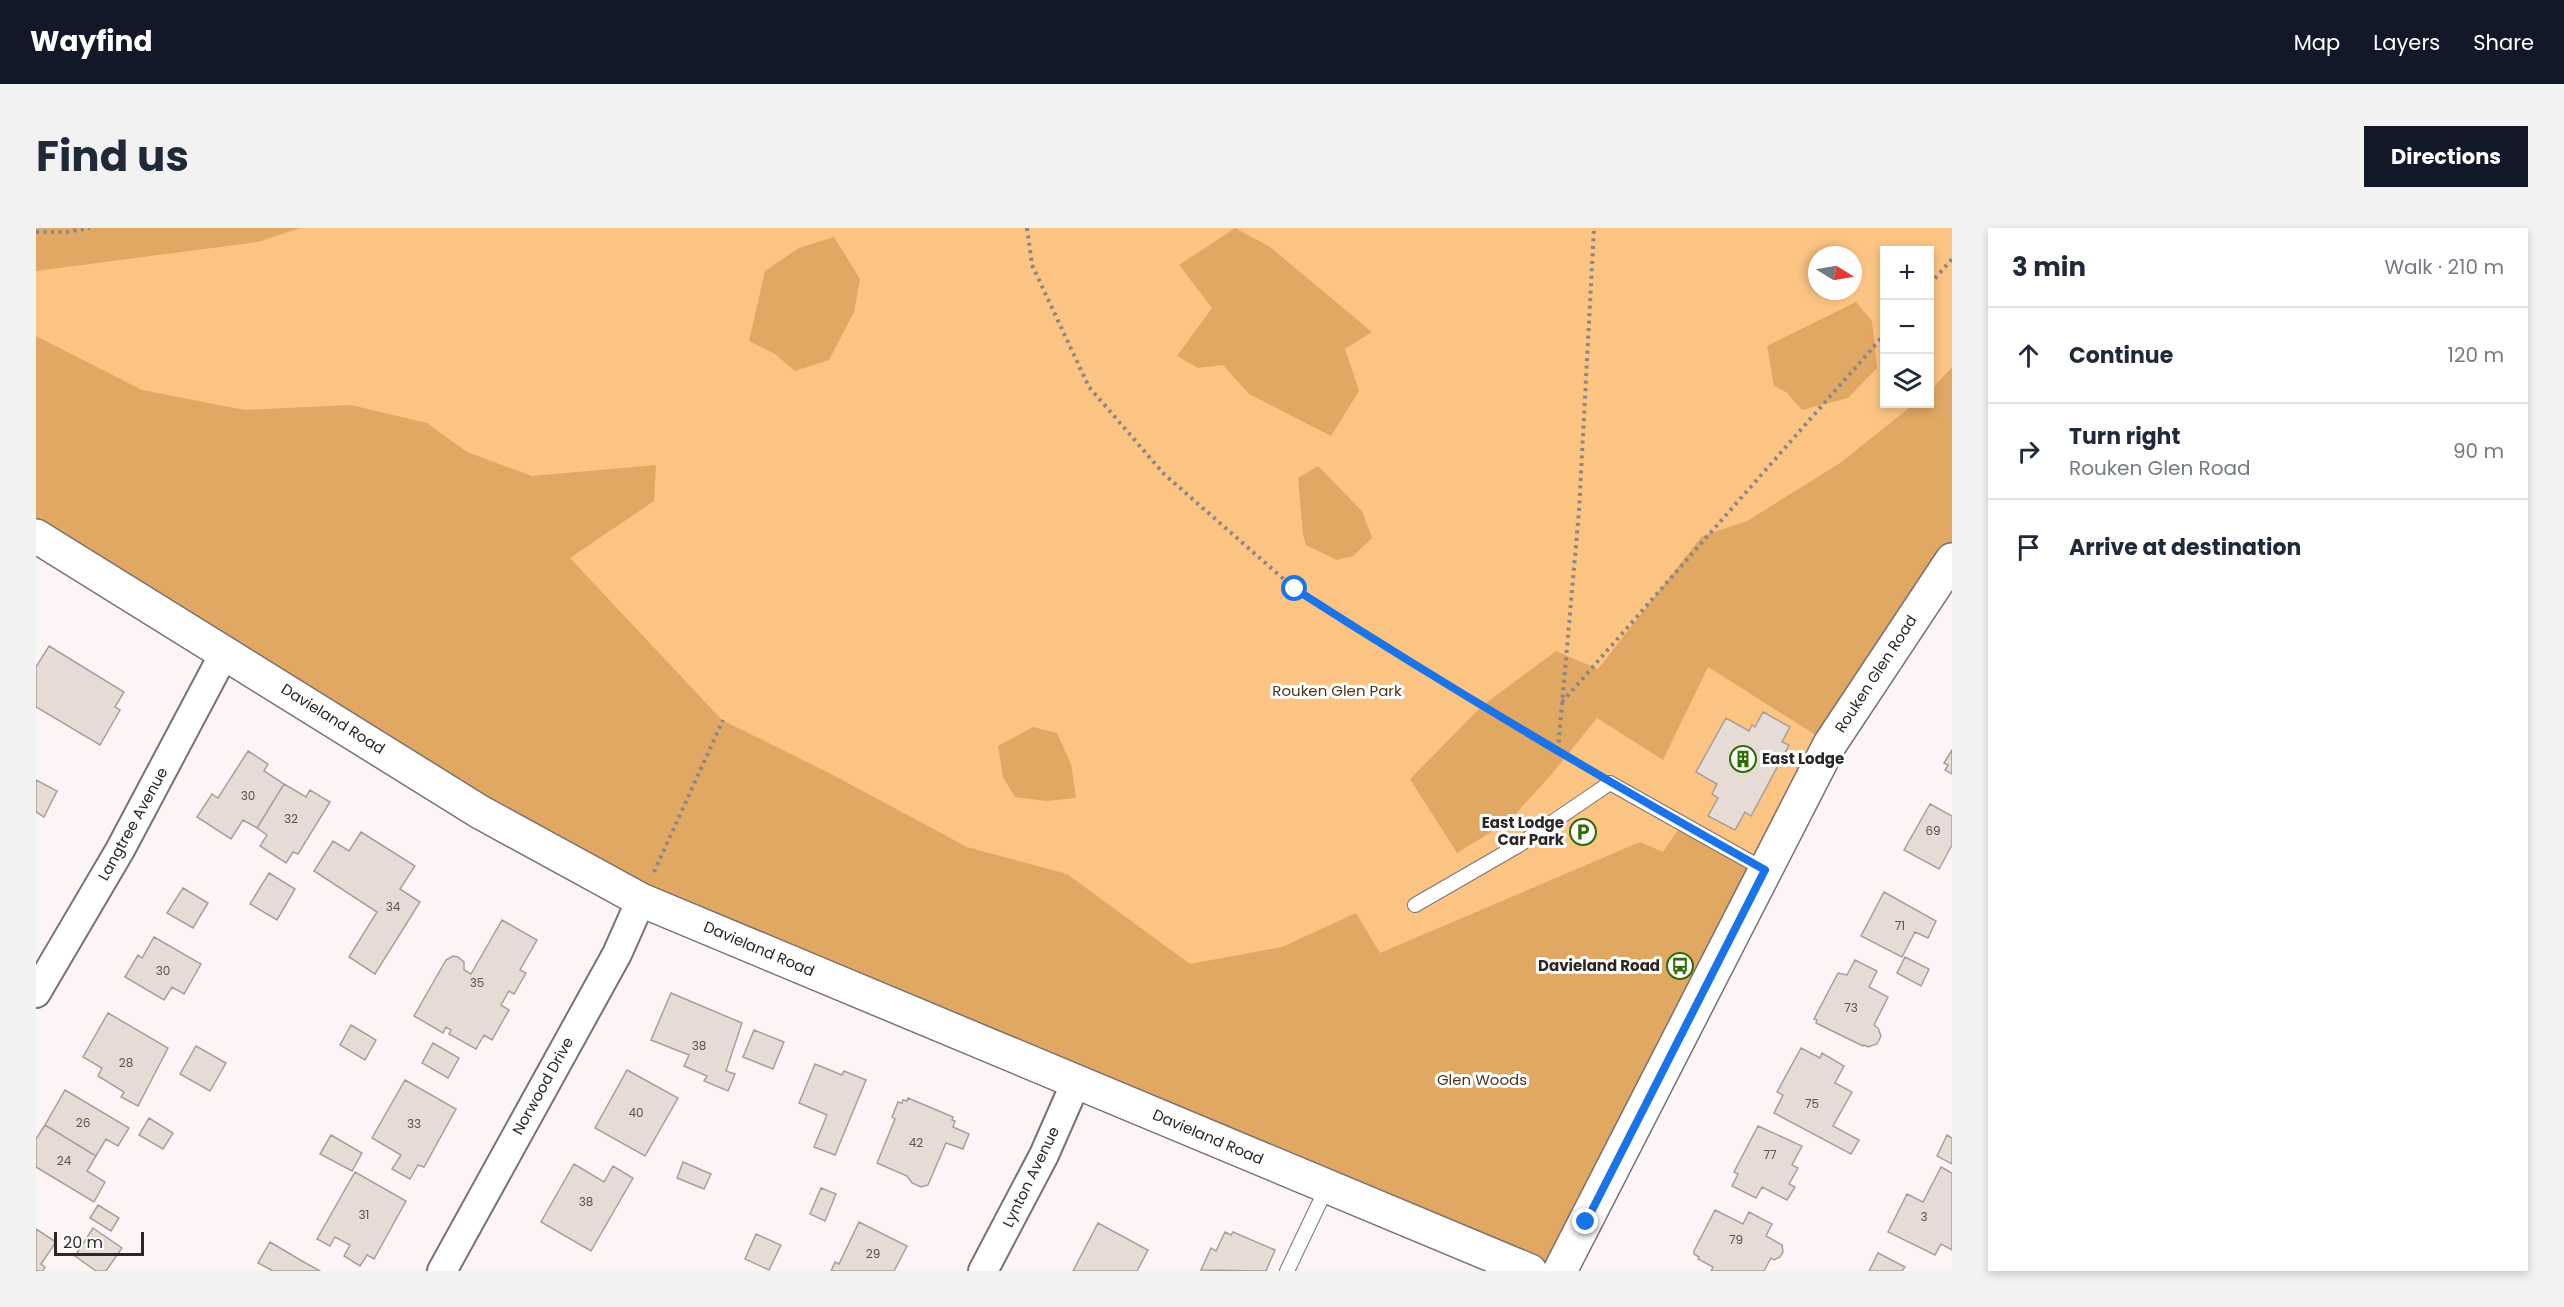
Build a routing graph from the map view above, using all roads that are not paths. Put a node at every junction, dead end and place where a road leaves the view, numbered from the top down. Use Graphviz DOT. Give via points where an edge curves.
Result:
graph roads {
  1 [pos="36,536"];
  2 [pos="1952,560"];
  3 [pos="225,652"];
  4 [pos="1765,870"];
  5 [pos="641,900"];
  6 [pos="1415,905"];
  7 [pos="36,993"];
  8 [pos="1076,1082"];
  9 [pos="1327,1187"];
  10 [pos="441,1271"];
  11 [pos="983,1271"];
  12 [pos="1287,1271"];
  13 [pos="1530,1271"];
  14 [pos="1560,1271"];
  1 -- 3 [label="street, Davieland Road"];
  2 -- 4 [label="street, Rouken Glen Road" via="1830,744"];
  3 -- 5 [label="street, Davieland Road" via="480,812"];
  3 -- 7 [label="street, Langtree Avenue" via="120,850"];
  4 -- 6 [label="lane" via="1610,783 1519,845"];
  4 -- 14 [label="street, Rouken Glen Road"];
  5 -- 8 [label="street, Davieland Road"];
  5 -- 10 [label="street, Norwood Drive" via="617,954"];
  8 -- 9 [label="street, Davieland Road"];
  8 -- 11 [label="street, Lynton Avenue" via="1044,1155"];
  9 -- 12 [label="lane"];
  9 -- 13 [label="street, Davieland Road"];
}
